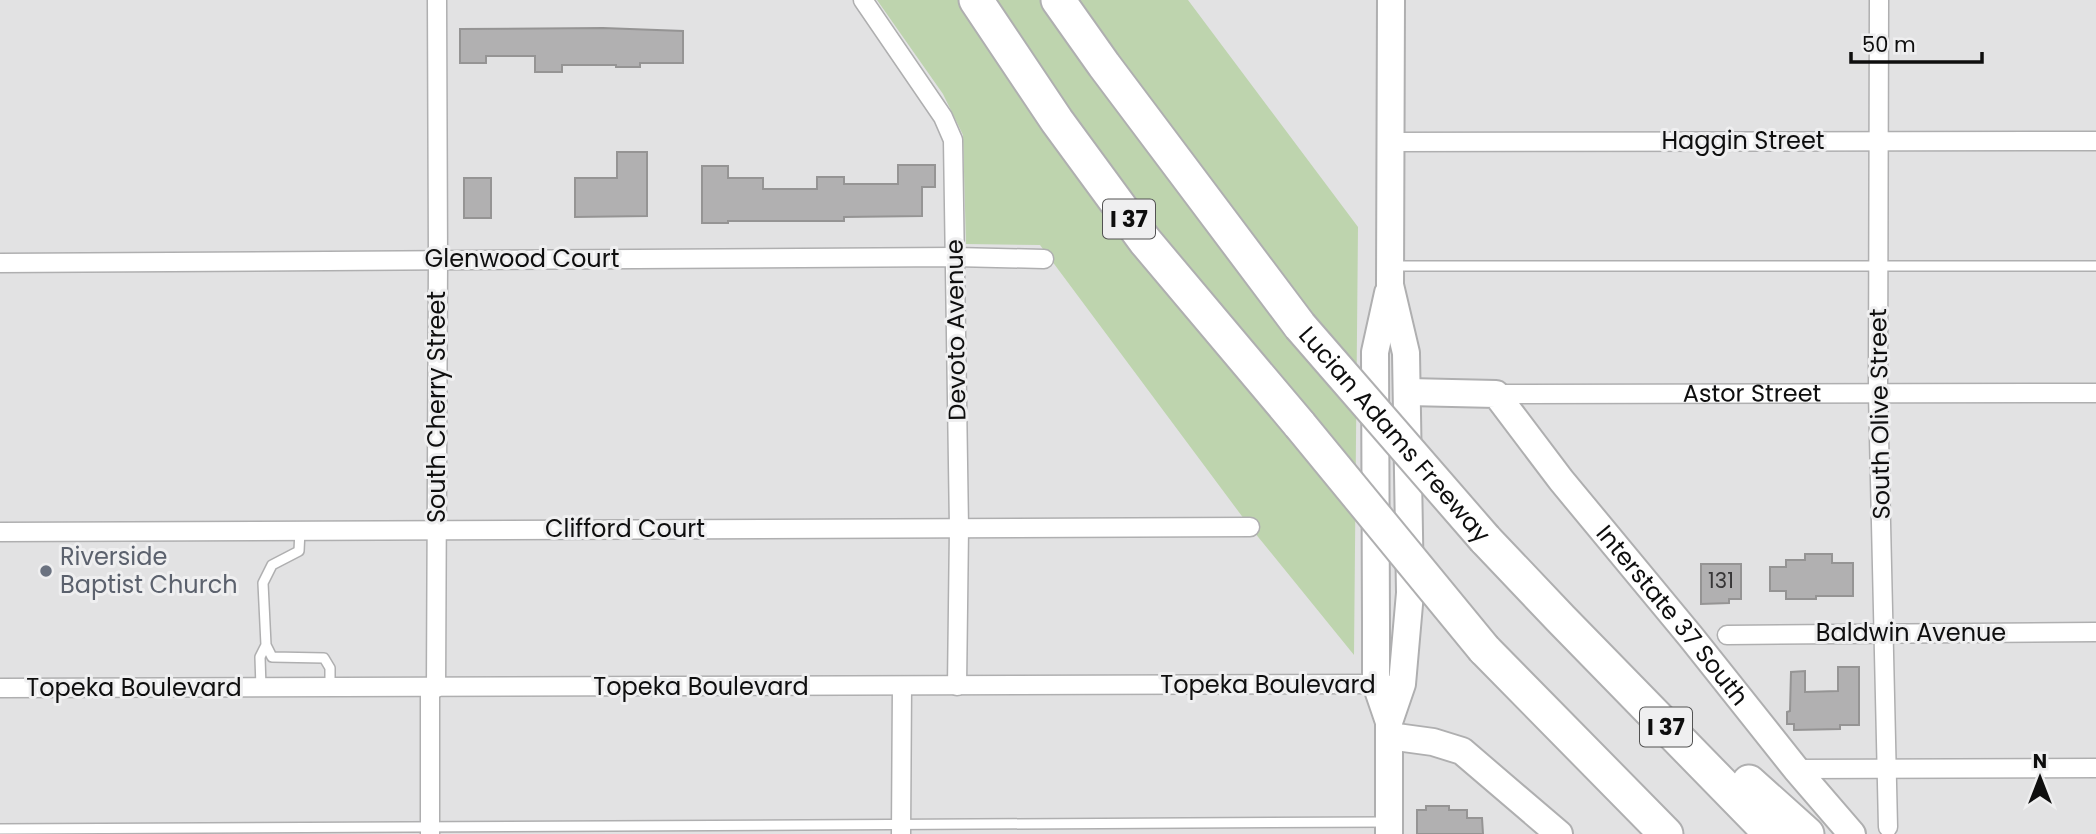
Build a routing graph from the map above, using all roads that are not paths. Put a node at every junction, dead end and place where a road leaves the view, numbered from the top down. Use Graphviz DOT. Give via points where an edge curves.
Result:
graph roads {
  1 [pos="437,0"];
  2 [pos="863,0"];
  3 [pos="976,0"];
  4 [pos="1059,0"];
  5 [pos="1391,0"];
  6 [pos="1879,0"];
  7 [pos="1879,141"];
  8 [pos="2096,141"];
  9 [pos="1391,142"];
  10 [pos="955,257"];
  11 [pos="1044,259"];
  12 [pos="438,260"];
  13 [pos="0,263"];
  14 [pos="2096,266"];
  15 [pos="1878,267"];
  16 [pos="1389,275"];
  17 [pos="1408,392"];
  18 [pos="1878,393"];
  19 [pos="2096,393"];
  20 [pos="1496,394"];
  21 [pos="1250,527"];
  22 [pos="959,528"];
  23 [pos="436,529"];
  24 [pos="300,530"];
  25 [pos="0,532"];
  26 [pos="1561,619"];
  27 [pos="2096,632"];
  28 [pos="1884,633"];
  29 [pos="1727,635"];
  30 [pos="266,645"];
  31 [pos="1376,684"];
  32 [pos="1402,684"];
  33 [pos="957,686"];
  34 [pos="902,687"];
  35 [pos="0,688"];
  36 [pos="261,688"];
  37 [pos="330,688"];
  38 [pos="433,688"];
  39 [pos="1528,693"];
  40 [pos="1389,729"];
  41 [pos="2096,768"];
  42 [pos="1796,769"];
  43 [pos="1887,769"];
  44 [pos="1888,827"];
  45 [pos="1389,828"];
  46 [pos="0,829"];
  47 [pos="901,829"];
  48 [pos="430,830"];
  49 [pos="1559,834"];
  50 [pos="1637,834"];
  51 [pos="1666,834"];
  52 [pos="1772,834"];
  53 [pos="1807,834"];
  54 [pos="1852,834"];
  1 -- 12 [label="street, South Cherry Street"];
  2 -- 10 [label="street, Devoto Avenue" via="943,117 953,140"];
  3 -- 39 [label="highway, I 37, bridge" via="1057,121 1168,270 1484,649"];
  4 -- 26 [label="highway, Lucian Adams Freeway / I 37, bridge" via="1300,326 1485,539"];
  5 -- 9 [label="main road"];
  6 -- 7 [label="street, South Olive Street"];
  7 -- 8 [label="street, Haggin Street"];
  7 -- 9 [label="street, Haggin Street"];
  7 -- 15 [label="street, South Olive Street"];
  9 -- 16 [label="main road"];
  10 -- 11 [label="street, Glenwood Court"];
  10 -- 12 [label="street, Glenwood Court"];
  10 -- 22 [label="street, Devoto Avenue"];
  12 -- 13 [label="street, Glenwood Court"];
  12 -- 23 [label="street, South Cherry Street"];
  14 -- 15 [label="lane"];
  15 -- 16 [label="lane"];
  15 -- 18 [label="street, South Olive Street"];
  16 -- 17 [label="main road" via="1406,353"];
  16 -- 31 [label="main road" via="1375,352"];
  17 -- 20 [label="main road, Astor Street"];
  17 -- 32 [label="main road" via="1410,593"];
  18 -- 19 [label="street, Astor Street"];
  18 -- 20 [label="street, Astor Street"];
  18 -- 28 [label="street, South Olive Street"];
  20 -- 42 [label="main road, Interstate 37 South"];
  21 -- 22 [label="street, Clifford Court"];
  22 -- 23 [label="street, Clifford Court"];
  22 -- 33 [label="street, Devoto Avenue"];
  23 -- 24 [label="street, Clifford Court"];
  23 -- 38 [label="street, South Cherry Street"];
  24 -- 25 [label="street, Clifford Court"];
  24 -- 30 [label="lane" via="299,551 272,565 263,583"];
  26 -- 52 [label="highway, Lucian Adams Freeway / I 37"];
  26 -- 53 [label="highway"];
  27 -- 28 [label="street, Baldwin Avenue"];
  28 -- 29 [label="street, Baldwin Avenue"];
  28 -- 43 [label="street, South Olive Street"];
  30 -- 36 [label="lane" via="260,657"];
  30 -- 37 [label="lane" via="272,657 324,658 330,668"];
  31 -- 32 [label="street, Topeka Boulevard"];
  31 -- 33 [label="street, Topeka Boulevard"];
  31 -- 40 [label="main road"];
  32 -- 40 [label="main road"];
  33 -- 34 [label="street, Topeka Boulevard"];
  34 -- 38 [label="street, Topeka Boulevard"];
  34 -- 47 [label="street"];
  35 -- 36 [label="street, Topeka Boulevard"];
  36 -- 37 [label="street, Topeka Boulevard"];
  37 -- 38 [label="street, Topeka Boulevard"];
  38 -- 48 [label="street, South Cherry Street"];
  39 -- 50 [label="highway"];
  39 -- 51 [label="highway, I 37"];
  40 -- 45 [label="main road"];
  40 -- 49 [label="main road" via="1462,751"];
  41 -- 43 [label="street"];
  42 -- 43 [label="street"];
  42 -- 54 [label="main road, Interstate 37 South"];
  43 -- 44 [label="street, South Olive Street"];
  45 -- 47 [label="lane"];
  46 -- 48 [label="lane"];
  47 -- 48 [label="lane"];
}
